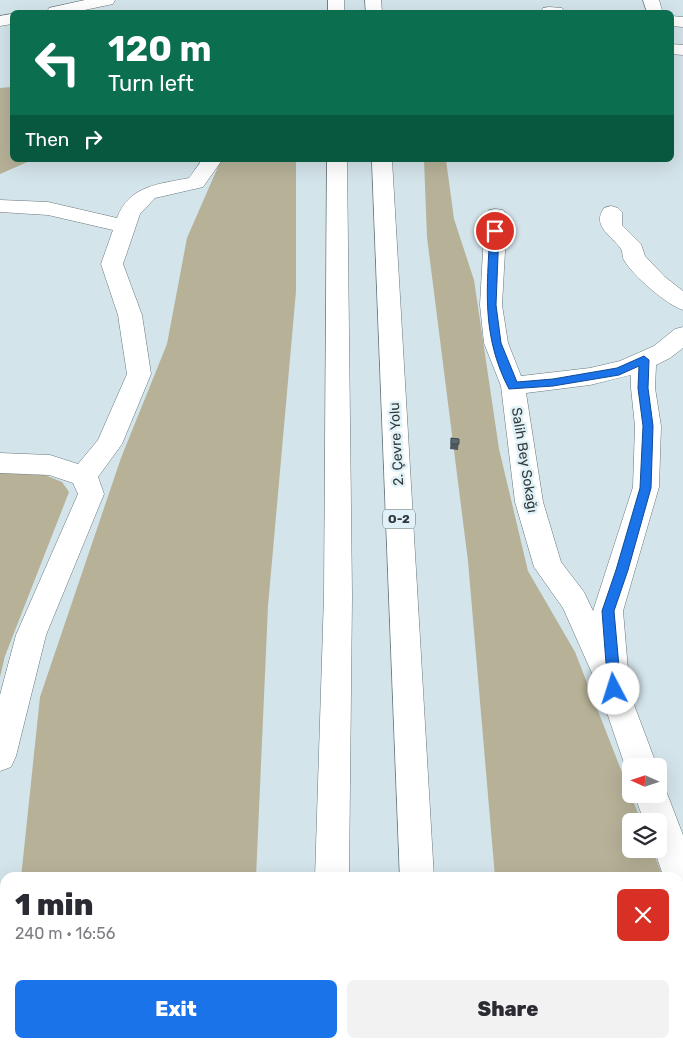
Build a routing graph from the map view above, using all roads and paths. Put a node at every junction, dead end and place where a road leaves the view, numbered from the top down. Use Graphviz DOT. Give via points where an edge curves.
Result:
graph roads {
  1 [pos="107,0"];
  2 [pos="64,10"];
  3 [pos="211,162"];
  4 [pos="337,162"];
  5 [pos="382,162"];
  6 [pos="0,206"];
  7 [pos="611,212"];
  8 [pos="496,215"];
  9 [pos="124,227"];
  10 [pos="683,302"];
  11 [pos="683,335"];
  12 [pos="644,360"];
  13 [pos="513,386"];
  14 [pos="0,463"];
  15 [pos="84,476"];
  16 [pos="615,592"];
  17 [pos="574,601"];
  18 [pos="614,689"];
  19 [pos="0,756"];
  20 [pos="638,758"];
  21 [pos="654,803"];
  22 [pos="332,872"];
  23 [pos="416,872"];
  24 [pos="680,872"];
  1 -- 2 [label="main road"];
  3 -- 9 [label="main road" via="196,183 148,193 130,212"];
  4 -- 22 [label="main road" via="338,596"];
  5 -- 23 [label="main road, 2. Çevre Yolu / O-2"];
  6 -- 9 [label="main road" via="24,205 72,212"];
  7 -- 10 [label="main road" via="610,226 633,249 634,258"];
  8 -- 13 [label="main road, Salih Bey Sokağı" via="491,305 496,343"];
  9 -- 15 [label="main road" via="112,264 130,315 139,374 109,444"];
  11 -- 12 [label="main road" via="662,352"];
  12 -- 13 [label="main road" via="619,371"];
  12 -- 16 [label="main road, Salih Bey Sokağı" via="643,388 648,426 646,488"];
  13 -- 17 [label="main road, Salih Bey Sokağı" via="529,502 548,567"];
  14 -- 15 [label="main road" via="50,465"];
  15 -- 19 [label="main road" via="91,494 31,635"];
  16 -- 17 [label="main road"];
  16 -- 18 [label="main road, Salih Bey Sokağı" via="608,611"];
  17 -- 18 [label="main road, Salih Bey Sokağı"];
  18 -- 20 [label="main road, Salih Bey Sokağı"];
  21 -- 24 [label="main road"];
}
